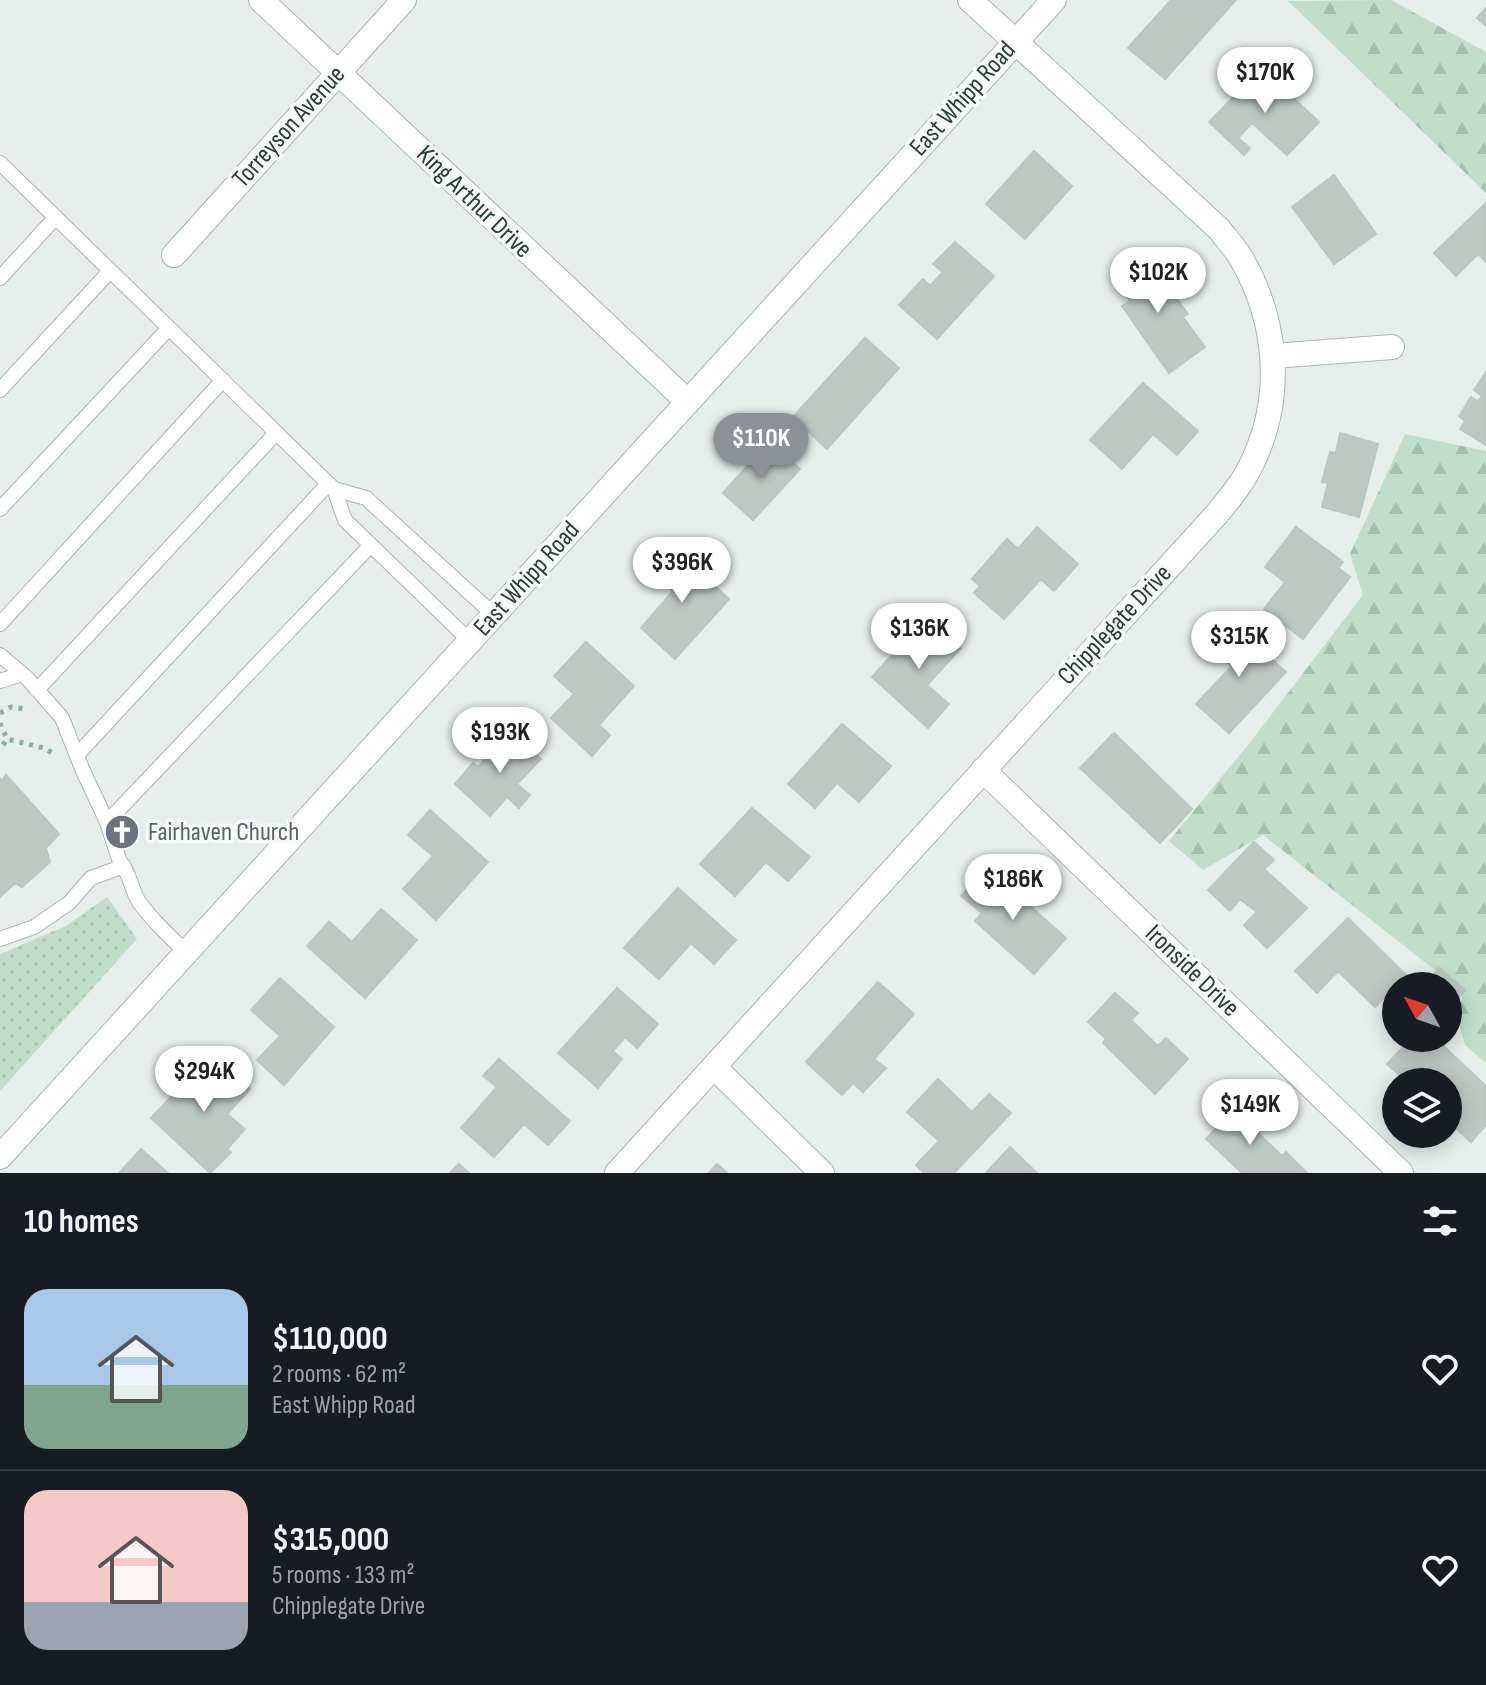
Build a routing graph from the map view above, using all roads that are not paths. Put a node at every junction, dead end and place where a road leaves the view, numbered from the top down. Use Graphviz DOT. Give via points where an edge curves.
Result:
graph roads {
  1 [pos="261,0"];
  2 [pos="404,0"];
  3 [pos="970,0"];
  4 [pos="1054,0"];
  5 [pos="1015,43"];
  6 [pos="338,73"];
  7 [pos="1,166"];
  8 [pos="56,217"];
  9 [pos="174,255"];
  10 [pos="110,271"];
  11 [pos="0,278"];
  12 [pos="169,328"];
  13 [pos="1392,347"];
  14 [pos="1273,356"];
  15 [pos="223,380"];
  16 [pos="0,390"];
  17 [pos="688,402"];
  18 [pos="276,433"];
  19 [pos="331,486"];
  20 [pos="0,509"];
  21 [pos="371,545"];
  22 [pos="494,615"];
  23 [pos="0,624"];
  24 [pos="470,641"];
  25 [pos="0,655"];
  26 [pos="22,674"];
  27 [pos="0,681"];
  28 [pos="37,690"];
  29 [pos="70,757"];
  30 [pos="983,770"];
  31 [pos="107,822"];
  32 [pos="124,866"];
  33 [pos="0,939"];
  34 [pos="187,953"];
  35 [pos="714,1067"];
  36 [pos="0,1157"];
  37 [pos="617,1173"];
  38 [pos="822,1173"];
  39 [pos="1401,1173"];
  1 -- 6 [label="street, King Arthur Drive"];
  2 -- 6 [label="street, Torreyson Avenue"];
  3 -- 5 [label="street, Chipplegate Drive"];
  4 -- 5 [label="street, East Whipp Road"];
  5 -- 14 [label="street, Chipplegate Drive" via="1219,229 1260,295"];
  5 -- 17 [label="street, East Whipp Road"];
  6 -- 9 [label="street, Torreyson Avenue"];
  6 -- 17 [label="street, King Arthur Drive"];
  7 -- 8 [label="lane"];
  8 -- 10 [label="lane"];
  8 -- 11 [label="lane"];
  10 -- 12 [label="lane"];
  10 -- 16 [label="lane"];
  12 -- 15 [label="lane"];
  12 -- 20 [label="lane"];
  13 -- 14 [label="street"];
  14 -- 30 [label="street, Chipplegate Drive" via="1270,417 1238,489"];
  15 -- 18 [label="lane"];
  15 -- 23 [label="lane"];
  17 -- 22 [label="street, East Whipp Road"];
  18 -- 19 [label="lane"];
  18 -- 28 [label="lane"];
  19 -- 21 [label="lane" via="345,520"];
  19 -- 22 [label="lane" via="366,498"];
  19 -- 29 [label="lane"];
  21 -- 24 [label="lane"];
  21 -- 31 [label="lane"];
  22 -- 24 [label="street, East Whipp Road"];
  24 -- 34 [label="street, East Whipp Road"];
  25 -- 26 [label="lane"];
  26 -- 27 [label="lane"];
  26 -- 28 [label="lane"];
  28 -- 29 [label="lane" via="62,718"];
  29 -- 31 [label="lane"];
  30 -- 35 [label="street, Chipplegate Drive"];
  30 -- 39 [label="street, Ironside Drive"];
  31 -- 32 [label="lane"];
  32 -- 33 [label="lane" via="91,878 69,903 34,927"];
  32 -- 34 [label="lane" via="137,899"];
  34 -- 36 [label="street, East Whipp Road"];
  35 -- 37 [label="street, Chipplegate Drive"];
  35 -- 38 [label="street"];
}
